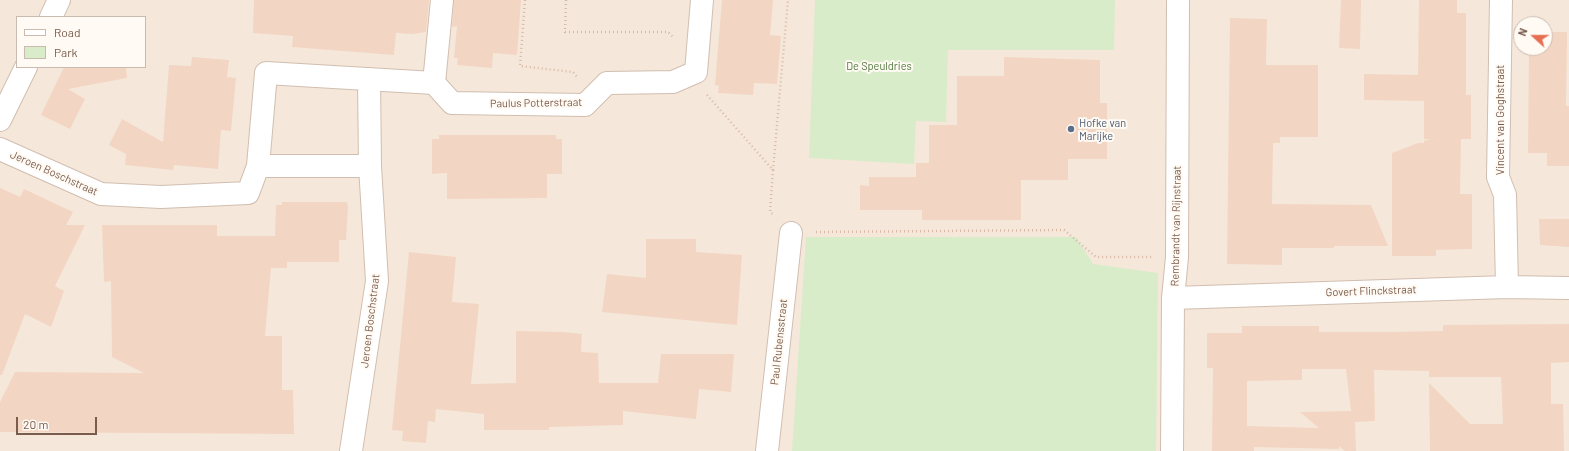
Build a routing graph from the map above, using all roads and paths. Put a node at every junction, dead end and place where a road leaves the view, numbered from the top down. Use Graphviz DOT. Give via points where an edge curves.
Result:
graph roads {
  1 [pos="59,0"];
  2 [pos="442,0"];
  3 [pos="525,0"];
  4 [pos="566,0"];
  5 [pos="702,0"];
  6 [pos="788,0"];
  7 [pos="1178,0"];
  8 [pos="1501,0"];
  9 [pos="51,16"];
  10 [pos="25,68"];
  11 [pos="693,69"];
  12 [pos="369,79"];
  13 [pos="434,83"];
  14 [pos="594,96"];
  15 [pos="2,110"];
  16 [pos="0,149"];
  17 [pos="258,166"];
  18 [pos="370,166"];
  19 [pos="774,170"];
  20 [pos="791,233"];
  21 [pos="1177,257"];
  22 [pos="1507,287"];
  23 [pos="1569,288"];
  24 [pos="1174,298"];
  25 [pos="352,451"];
  26 [pos="767,451"];
  27 [pos="1172,451"];
  1 -- 9 [label="street"];
  2 -- 13 [label="street"];
  3 -- 14 [label="path" via="520,66 573,72"];
  4 -- 11 [label="path" via="566,32 668,32"];
  5 -- 11 [label="street"];
  6 -- 19 [label="path"];
  7 -- 21 [label="street, Rembrandt van Rijnstraat"];
  8 -- 22 [label="street, Vincent van Goghstraat" via="1498,177 1505,195"];
  10 -- 15 [label="street"];
  11 -- 14 [label="street, Paulus Potterstraat" via="673,82 606,83"];
  11 -- 19 [label="path"];
  12 -- 13 [label="street, Jeroen Boschstraat"];
  12 -- 17 [label="street, Jeroen Boschstraat" via="266,73"];
  12 -- 18 [label="street, Jeroen Boschstraat"];
  13 -- 14 [label="street, Paulus Potterstraat" via="452,104 585,105"];
  16 -- 17 [label="street, Jeroen Boschstraat" via="101,194 161,197 248,193"];
  17 -- 18 [label="street"];
  18 -- 25 [label="street, Jeroen Boschstraat" via="377,281"];
  19 -- 20 [label="path" via="770,212"];
  20 -- 21 [label="path" via="1064,230 1096,256"];
  20 -- 26 [label="street, Paul Rubensstraat"];
  21 -- 24 [label="street, Rembrandt van Rijnstraat"];
  22 -- 23 [label="street, Govert Flinckstraat"];
  22 -- 24 [label="street, Govert Flinckstraat"];
  24 -- 27 [label="street, Rembrandt van Rijnstraat"];
}
